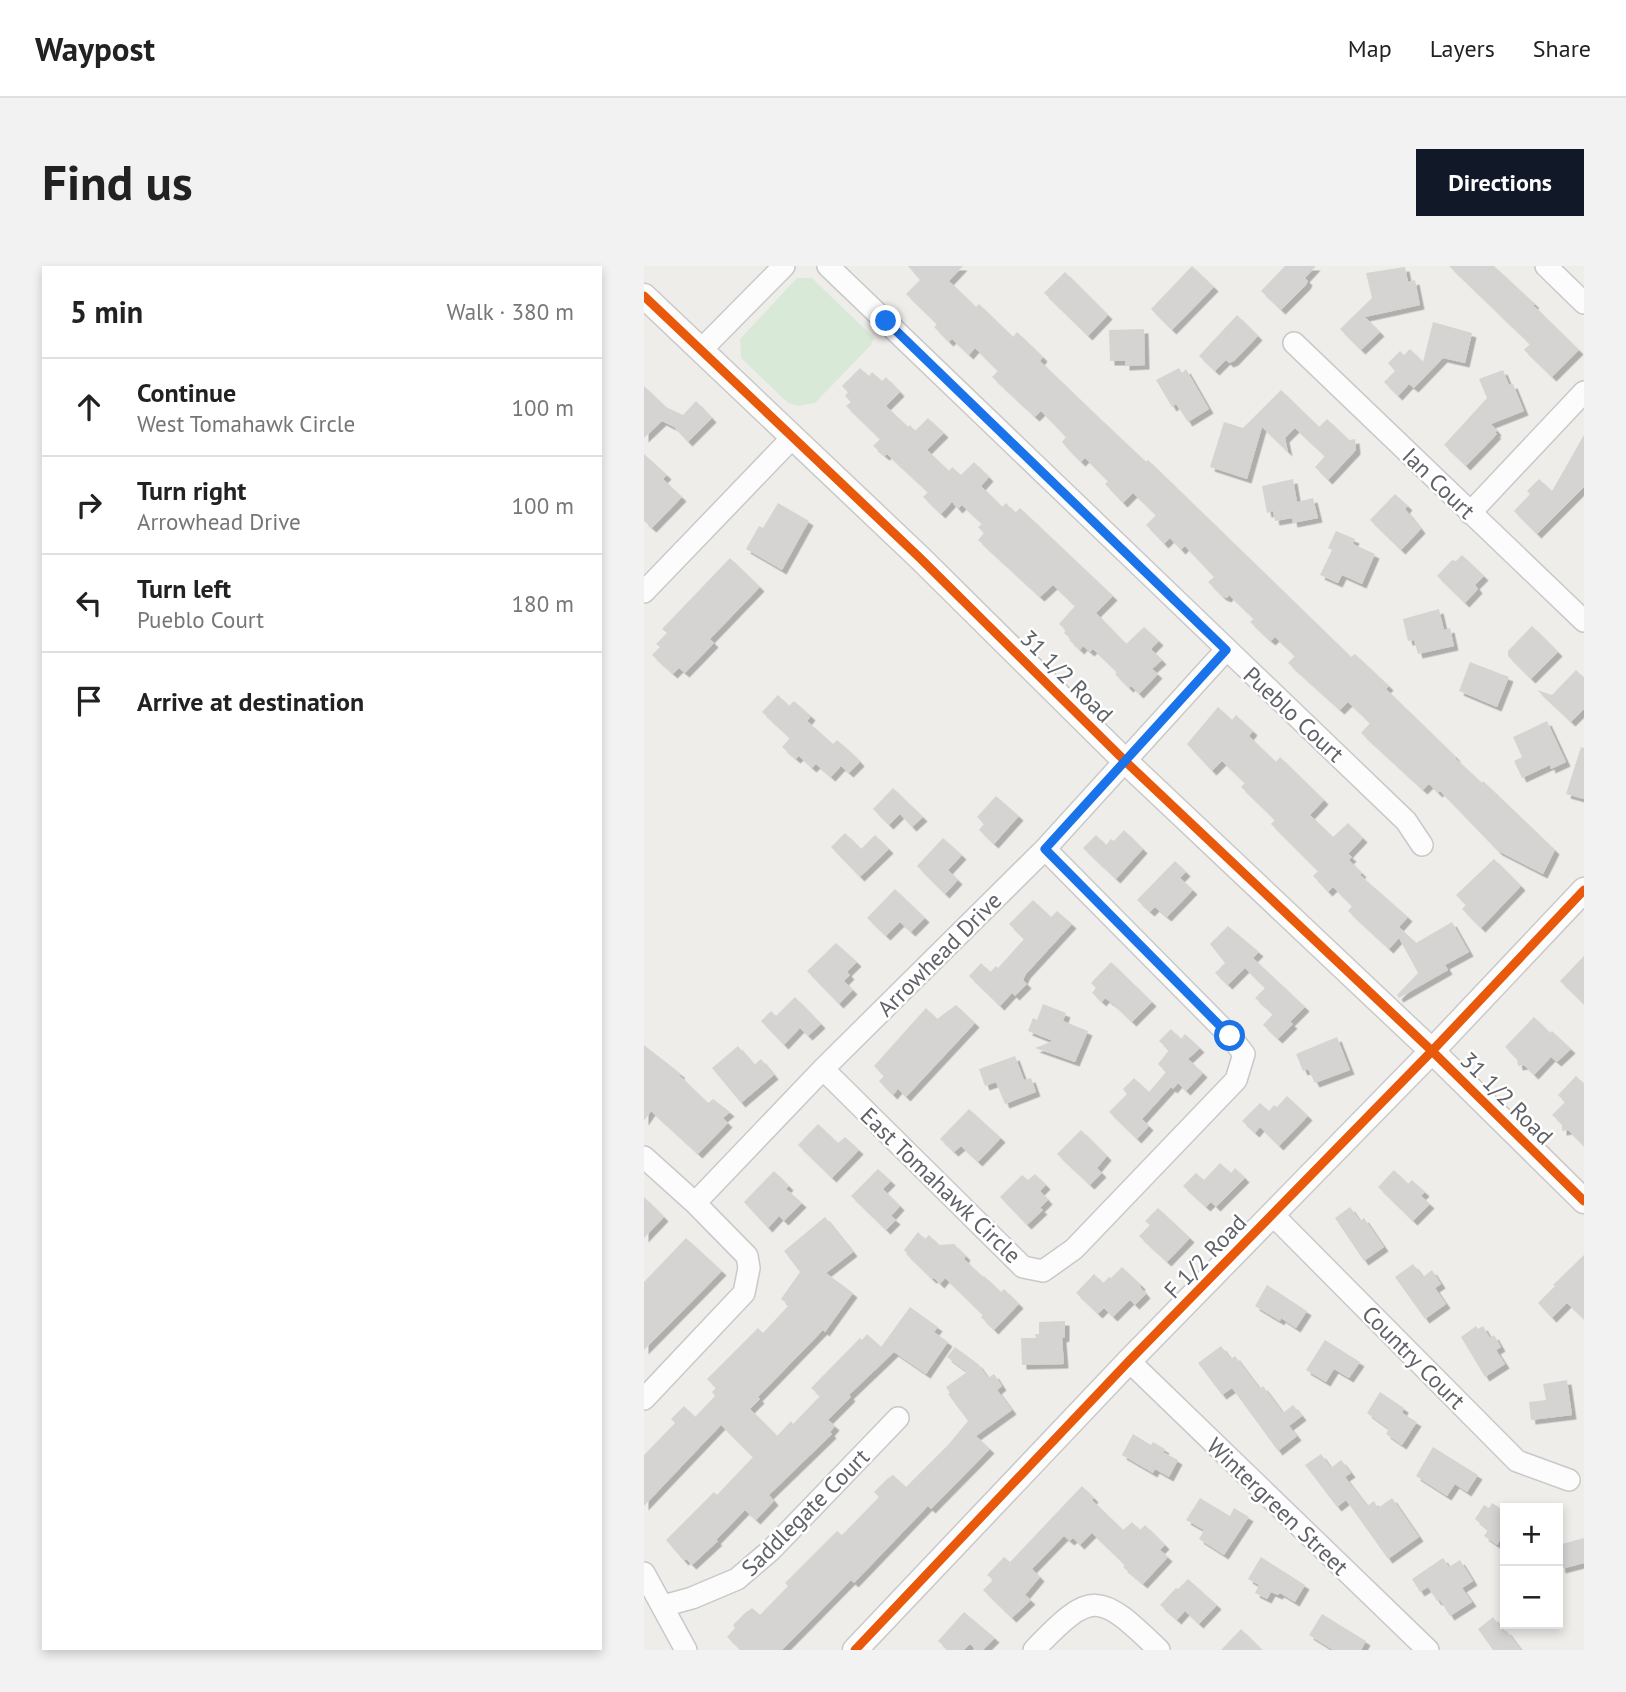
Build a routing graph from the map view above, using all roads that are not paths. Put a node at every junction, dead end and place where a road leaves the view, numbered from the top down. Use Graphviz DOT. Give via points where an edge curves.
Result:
graph roads {
  1 [pos="784,266"];
  2 [pos="828,266"];
  3 [pos="1546,266"];
  4 [pos="644,296"];
  5 [pos="1584,303"];
  6 [pos="1294,343"];
  7 [pos="701,349"];
  8 [pos="1584,392"];
  9 [pos="793,437"];
  10 [pos="1470,513"];
  11 [pos="648,581"];
  12 [pos="1584,621"];
  13 [pos="1226,650"];
  14 [pos="1125,761"];
  15 [pos="1422,845"];
  16 [pos="1045,849"];
  17 [pos="1584,890"];
  18 [pos="1432,1051"];
  19 [pos="823,1069"];
  20 [pos="644,1157"];
  21 [pos="1584,1201"];
  22 [pos="695,1203"];
  23 [pos="1272,1214"];
  24 [pos="1129,1361"];
  25 [pos="644,1399"];
  26 [pos="898,1418"];
  27 [pos="1569,1480"];
  28 [pos="644,1573"];
  29 [pos="663,1606"];
  30 [pos="686,1650"];
  31 [pos="855,1650"];
  32 [pos="1034,1650"];
  33 [pos="1160,1650"];
  34 [pos="1428,1650"];
  1 -- 7 [label="street"];
  2 -- 13 [label="street, Pueblo Court"];
  3 -- 5 [label="street"];
  4 -- 7 [label="street, 31 1/2 Road"];
  6 -- 10 [label="street, Ian Court"];
  7 -- 9 [label="street, 31 1/2 Road"];
  8 -- 10 [label="street"];
  9 -- 11 [label="street"];
  9 -- 14 [label="street, 31 1/2 Road"];
  10 -- 12 [label="street, Ian Court"];
  13 -- 14 [label="street, Arrowhead Drive"];
  13 -- 15 [label="street, Pueblo Court" via="1406,821"];
  14 -- 16 [label="street, Arrowhead Drive"];
  14 -- 18 [label="street, 31 1/2 Road"];
  16 -- 19 [label="street, Arrowhead Drive"];
  16 -- 19 [label="street, East Tomahawk Circle" via="1244,1054 1236,1080 1074,1249 1043,1271 1023,1267"];
  17 -- 18 [label="street, F 1/2 Road"];
  18 -- 21 [label="street, 31 1/2 Road"];
  18 -- 23 [label="street, F 1/2 Road"];
  19 -- 22 [label="street, Arrowhead Drive"];
  20 -- 22 [label="street"];
  22 -- 25 [label="street" via="747,1256 744,1293"];
  23 -- 24 [label="street, F 1/2 Road"];
  23 -- 27 [label="street, Country Court" via="1517,1461"];
  24 -- 31 [label="street, F 1/2 Road"];
  24 -- 34 [label="street, Wintergreen Street"];
  26 -- 29 [label="street, Saddlegate Court" via="771,1550 737,1579"];
  28 -- 29 [label="street"];
  29 -- 30 [label="street"];
  32 -- 33 [label="street" via="1064,1618 1087,1605 1102,1604"];
}
